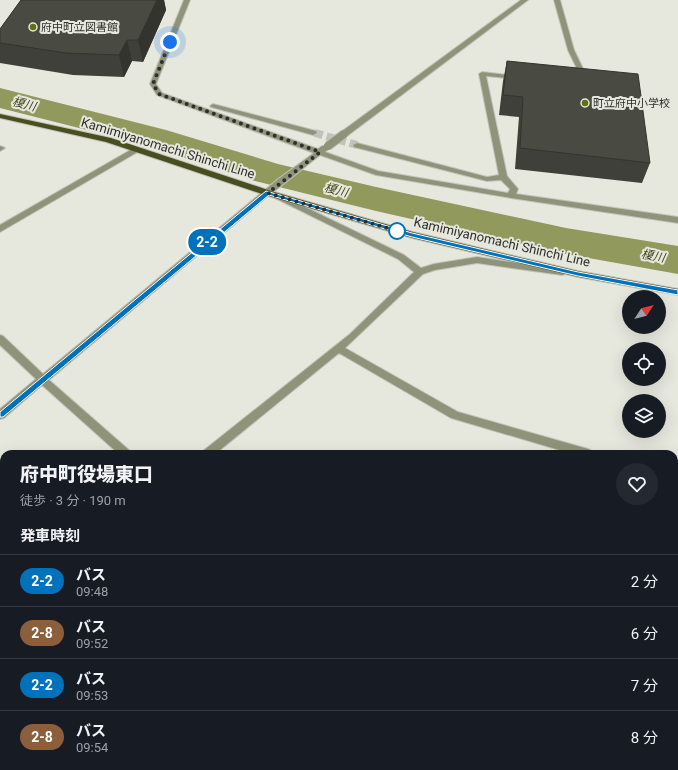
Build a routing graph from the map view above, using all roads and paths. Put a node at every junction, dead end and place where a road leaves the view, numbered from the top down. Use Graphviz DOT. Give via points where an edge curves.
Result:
graph roads {
  1 [pos="187,0"];
  2 [pos="521,0"];
  3 [pos="557,0"];
  4 [pos="527,79"];
  5 [pos="580,84"];
  6 [pos="189,104"];
  7 [pos="0,116"];
  8 [pos="313,133"];
  9 [pos="357,145"];
  10 [pos="137,150"];
  11 [pos="320,152"];
  12 [pos="503,177"];
  13 [pos="268,193"];
  14 [pos="511,196"];
  15 [pos="678,220"];
  16 [pos="0,229"];
  17 [pos="420,272"];
  18 [pos="578,274"];
  19 [pos="678,292"];
  20 [pos="0,339"];
  21 [pos="338,348"];
  22 [pos="42,379"];
  23 [pos="0,414"];
  24 [pos="122,450"];
  25 [pos="212,450"];
  26 [pos="574,450"];
  1 -- 6 [label="street" via="153,84 159,94"];
  2 -- 11 [label="street, bridge"];
  3 -- 5 [label="street" via="571,50 588,84"];
  4 -- 12 [label="street" via="482,74"];
  6 -- 8 [label="street" via="202,102"];
  6 -- 11 [label="street"];
  7 -- 10 [label="main road, Kamimiyanomachi Shinchi Line" via="108,140"];
  9 -- 12 [label="street" via="487,179"];
  10 -- 13 [label="main road, Kamimiyanomachi Shinchi Line"];
  10 -- 16 [label="street"];
  11 -- 13 [label="street"];
  11 -- 14 [label="street" via="376,173"];
  12 -- 14 [label="street" via="514,189"];
  13 -- 17 [label="street" via="402,257"];
  13 -- 18 [label="main road, Kamimiyanomachi Shinchi Line" via="412,235"];
  13 -- 22 [label="street"];
  14 -- 15 [label="street"];
  17 -- 18 [label="street" via="434,267 477,260"];
  17 -- 21 [label="street"];
  18 -- 19 [label="main road, Kamimiyanomachi Shinchi Line"];
  20 -- 22 [label="street"];
  21 -- 25 [label="street"];
  21 -- 26 [label="street" via="455,415"];
  22 -- 23 [label="street"];
  22 -- 24 [label="street"];
}
